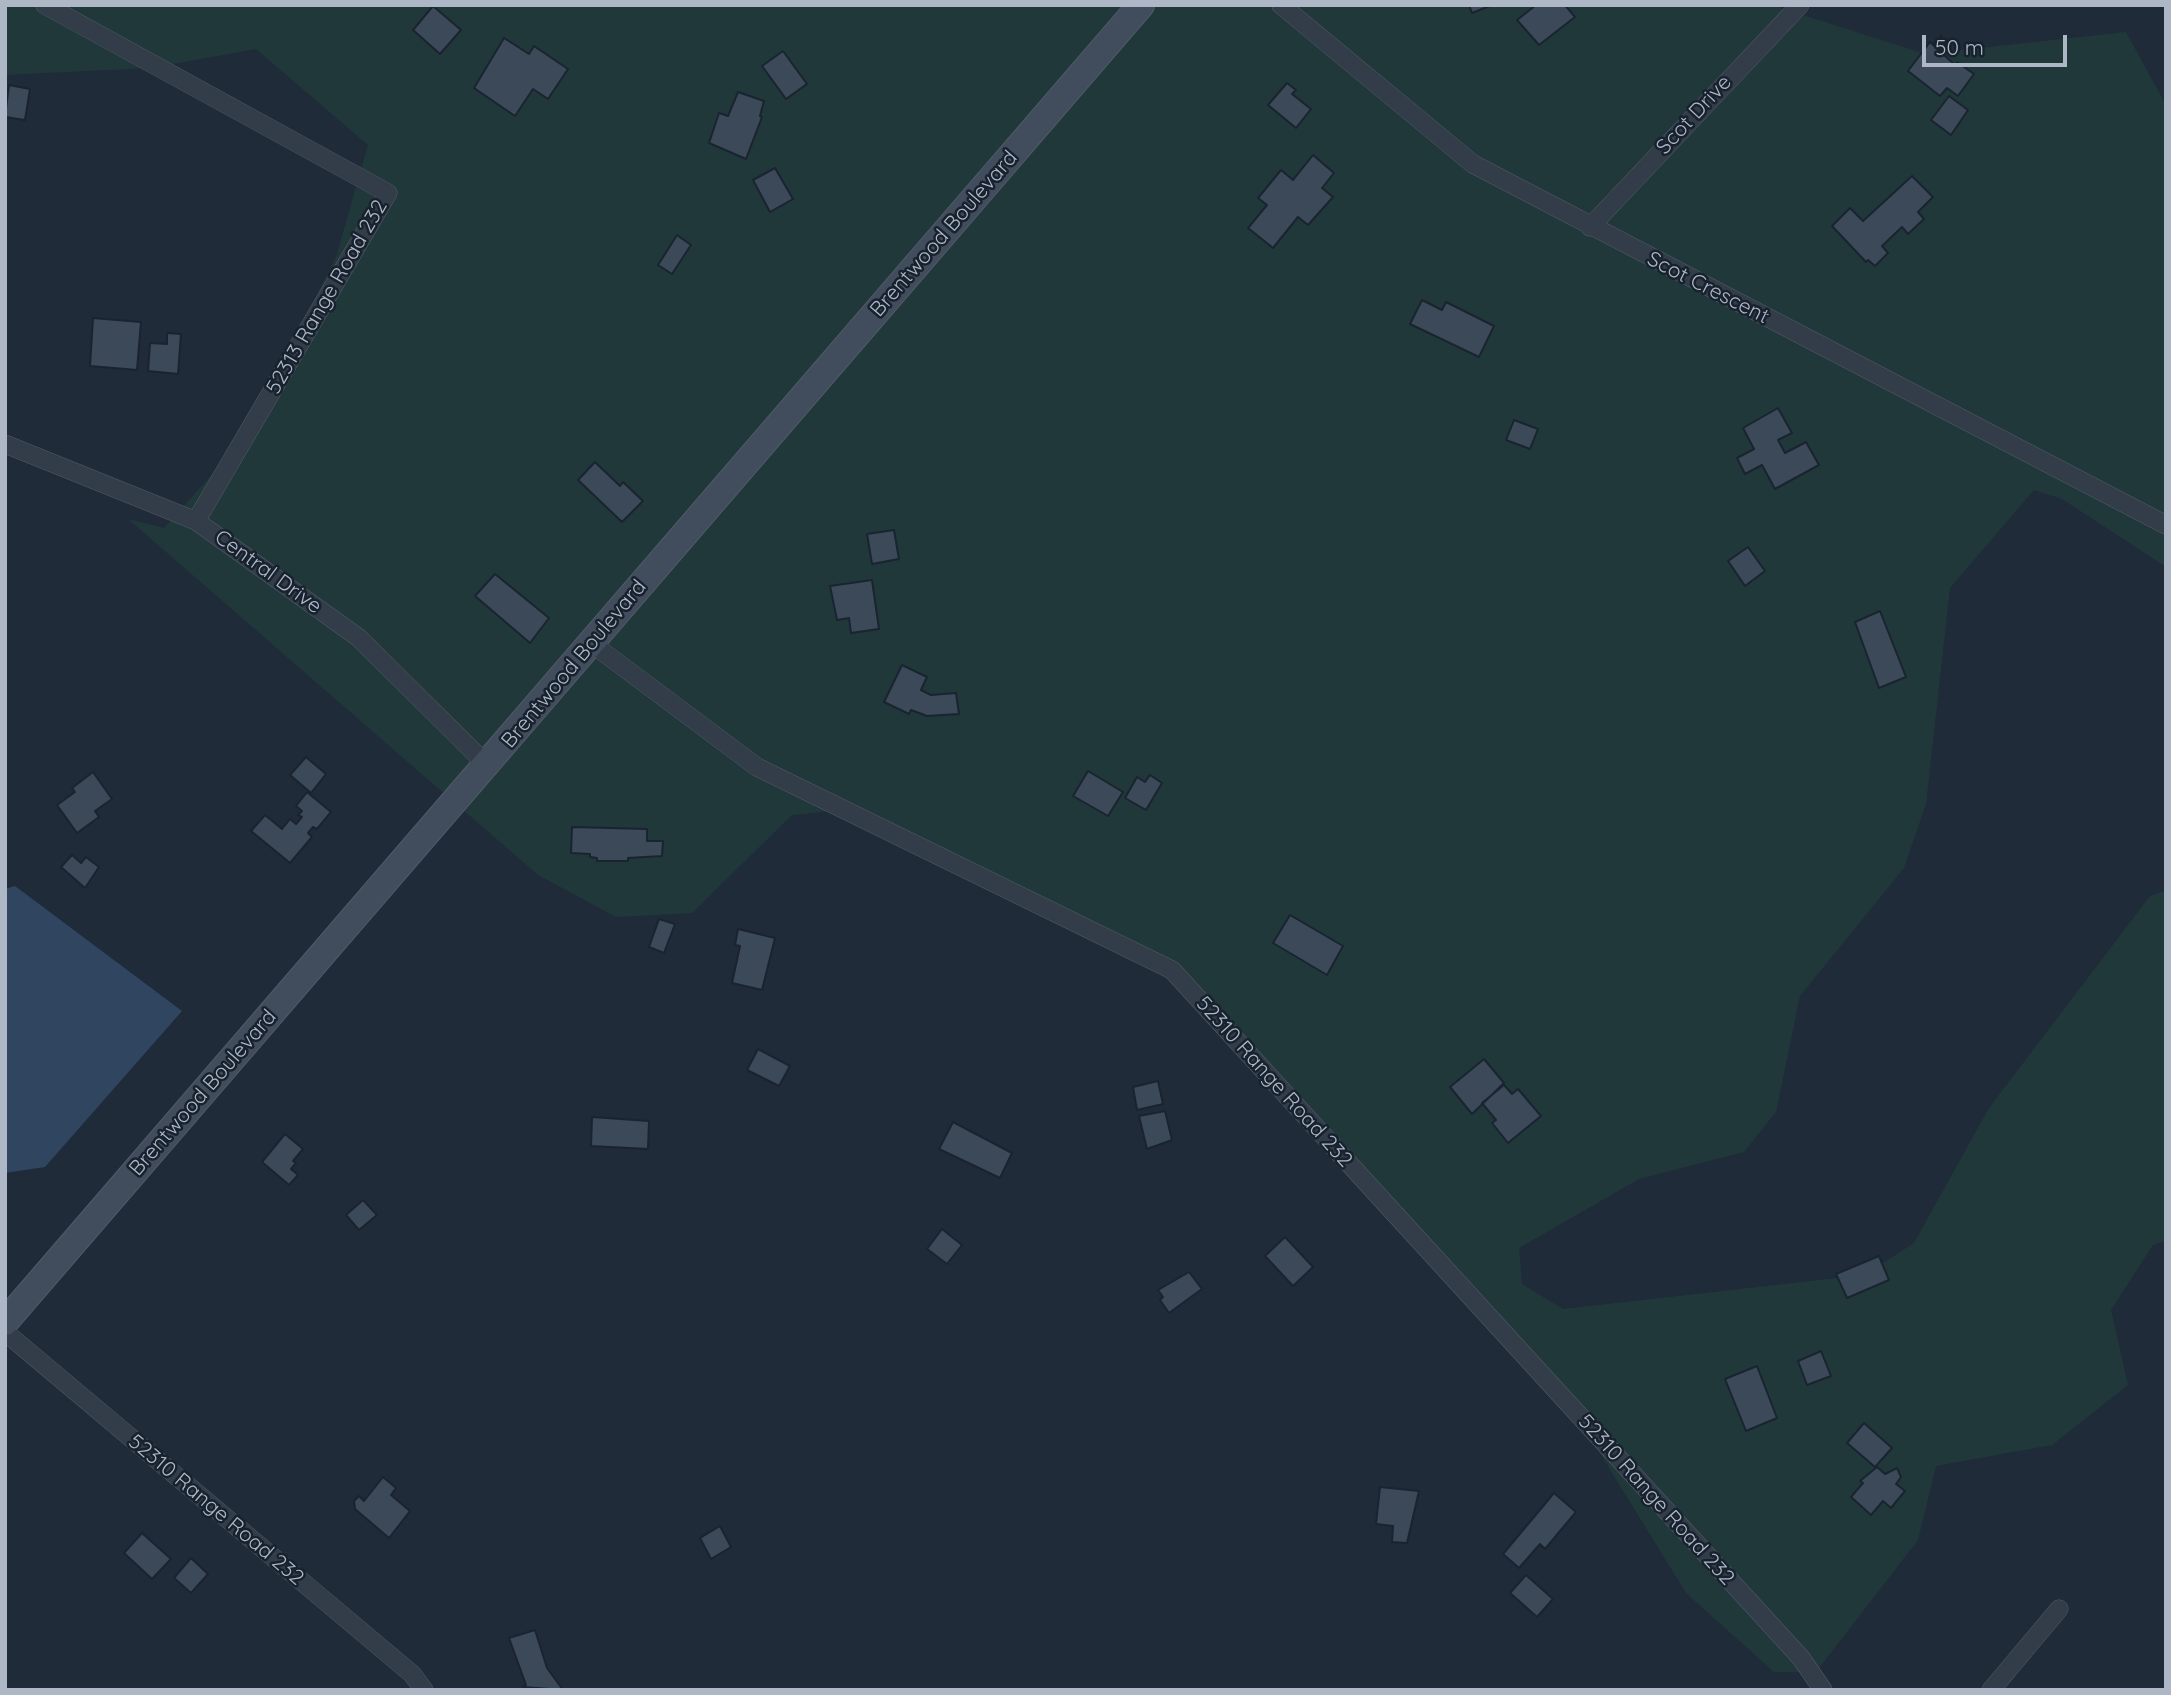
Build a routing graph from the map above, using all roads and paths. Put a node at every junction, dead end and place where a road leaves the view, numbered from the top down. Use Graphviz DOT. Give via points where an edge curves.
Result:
graph roads {
  1 [pos="45,5"];
  2 [pos="1141,5"];
  3 [pos="1280,5"];
  4 [pos="1800,5"];
  5 [pos="1590,227"];
  6 [pos="5,444"];
  7 [pos="196,521"];
  8 [pos="2166,526"];
  9 [pos="591,643"];
  10 [pos="488,766"];
  11 [pos="5,1322"];
  12 [pos="5,1332"];
  13 [pos="2060,1609"];
  14 [pos="424,1690"];
  15 [pos="1823,1690"];
  16 [pos="1991,1690"];
  1 -- 7 [label="street, 52313 Range Road 232" via="388,193"];
  2 -- 9 [label="street, Brentwood Boulevard"];
  3 -- 5 [label="street, Scot Crescent" via="1473,164"];
  4 -- 5 [label="street, Scot Drive"];
  5 -- 8 [label="street, Scot Crescent"];
  6 -- 7 [label="street, Central Drive"];
  7 -- 10 [label="street, Central Drive" via="359,638"];
  9 -- 10 [label="street, Brentwood Boulevard"];
  9 -- 15 [label="street, 52310 Range Road 232" via="757,767 1172,970 1801,1658"];
  10 -- 11 [label="street, Brentwood Boulevard"];
  12 -- 14 [label="street, 52310 Range Road 232" via="412,1674"];
  13 -- 16 [label="street"];
}
